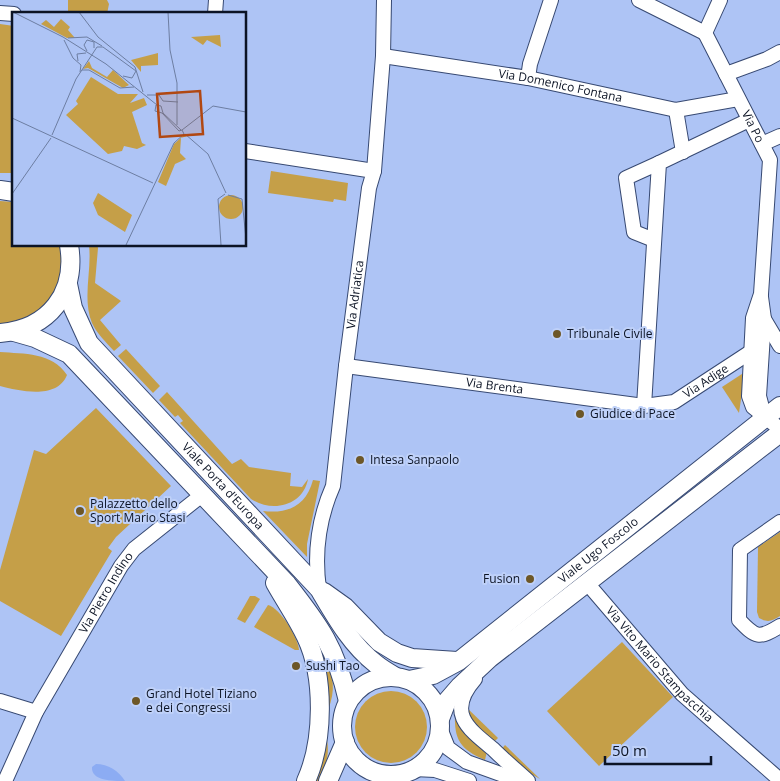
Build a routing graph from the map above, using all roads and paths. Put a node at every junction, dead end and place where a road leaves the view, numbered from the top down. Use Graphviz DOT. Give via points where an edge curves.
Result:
graph roads {
  1 [pos="384,0"];
  2 [pos="551,0"];
  3 [pos="639,0"];
  4 [pos="720,0"];
  5 [pos="705,33"];
  6 [pos="780,52"];
  7 [pos="382,56"];
  8 [pos="726,74"];
  9 [pos="528,78"];
  10 [pos="738,99"];
  11 [pos="676,110"];
  12 [pos="749,120"];
  13 [pos="780,136"];
  14 [pos="762,144"];
  15 [pos="246,151"];
  16 [pos="683,152"];
  17 [pos="775,157"];
  18 [pos="659,164"];
  19 [pos="374,171"];
  20 [pos="654,240"];
  21 [pos="69,246"];
  22 [pos="68,284"];
  23 [pos="761,294"];
  24 [pos="764,319"];
  25 [pos="7,333"];
  26 [pos="780,346"];
  27 [pos="752,351"];
  28 [pos="346,366"];
  29 [pos="644,406"];
  30 [pos="780,406"];
  31 [pos="765,418"];
  32 [pos="780,429"];
  33 [pos="780,434"];
  34 [pos="202,495"];
  35 [pos="780,522"];
  36 [pos="255,551"];
  37 [pos="587,583"];
  38 [pos="320,589"];
  39 [pos="780,626"];
  40 [pos="498,651"];
  41 [pos="459,661"];
  42 [pos="403,678"];
  43 [pos="0,701"];
  44 [pos="348,701"];
  45 [pos="36,712"];
  46 [pos="440,723"];
  47 [pos="319,724"];
  48 [pos="342,724"];
  49 [pos="344,742"];
  50 [pos="414,769"];
  51 [pos="386,774"];
  52 [pos="780,780"];
  53 [pos="5,781"];
  54 [pos="306,781"];
  55 [pos="328,781"];
  56 [pos="365,781"];
  57 [pos="469,781"];
  58 [pos="520,781"];
  59 [pos="528,781"];
  1 -- 7 [label="street, Via Adriatica"];
  2 -- 9 [label="street"];
  3 -- 5 [label="street"];
  4 -- 5 [label="street"];
  5 -- 8 [label="street, Via Po"];
  6 -- 8 [label="street"];
  7 -- 9 [label="street, Via Domenico Fontana"];
  7 -- 19 [label="street, Via Adriatica"];
  8 -- 10 [label="street, Via Po"];
  9 -- 11 [label="street, Via Domenico Fontana"];
  10 -- 11 [label="street, Via Domenico Fontana"];
  10 -- 12 [label="street, Via Po"];
  11 -- 16 [label="street"];
  12 -- 14 [label="street, Via Po"];
  12 -- 16 [label="street"];
  13 -- 14 [label="street"];
  14 -- 17 [label="street, Via Po"];
  15 -- 19 [label="street"];
  16 -- 18 [label="street"];
  17 -- 23 [label="street, Via Po"];
  18 -- 20 [label="street"];
  18 -- 20 [label="street" via="626,178 634,232"];
  19 -- 28 [label="street, Via Adriatica" via="369,188"];
  20 -- 29 [label="street"];
  21 -- 22 [label="main road, Viale Porta d'Europa"];
  22 -- 25 [label="main road, Viale Porta d'Europa" via="50,313 27,328"];
  22 -- 38 [label="main road, Viale Porta d'Europa" via="73,308 89,343"];
  23 -- 24 [label="street, Via Po"];
  23 -- 27 [label="street, Via Po" via="753,318"];
  24 -- 26 [label="street, Via Po"];
  24 -- 31 [label="street, Via Po" via="759,396"];
  25 -- 34 [label="main road, Viale Porta d'Europa" via="35,338 69,354"];
  27 -- 29 [label="street, Via Adige" via="674,402"];
  27 -- 31 [label="street, Via Po" via="749,396 753,407"];
  28 -- 29 [label="street, Via Brenta"];
  28 -- 38 [label="street, Via Adriatica" via="333,486 318,534 316,570"];
  30 -- 31 [label="main road, Viale Ugo Foscolo"];
  31 -- 32 [label="street, Via Po"];
  31 -- 41 [label="main road, Viale Ugo Foscolo"];
  33 -- 37 [label="main road, Viale Ugo Foscolo"];
  34 -- 36 [label="main road, Viale Porta d'Europa"];
  34 -- 45 [label="street, Via Pietro Indino" via="134,549"];
  35 -- 39 [label="street" via="740,550 739,610 739,620 752,633 766,635"];
  36 -- 44 [label="main road, Viale Porta d'Europa" via="314,617 340,667"];
  36 -- 47 [label="main road" via="295,616 313,655"];
  37 -- 40 [label="main road, Viale Ugo Foscolo"];
  37 -- 52 [label="street, Via Vito Mario Stampacchia" via="682,694"];
  38 -- 41 [label="main road" via="397,654"];
  38 -- 42 [label="main road, Viale Porta d'Europa" via="338,622 359,648 376,665"];
  40 -- 46 [label="main road, Viale Ugo Foscolo" via="447,701"];
  40 -- 59 [label="street" via="468,686 462,700 463,722"];
  41 -- 42 [label="main road, Viale Ugo Foscolo" via="433,675"];
  42 -- 44 [label="main road" via="385,677 369,682"];
  42 -- 46 [label="main road" via="430,695"];
  43 -- 45 [label="street"];
  44 -- 48 [label="main road"];
  45 -- 53 [label="street, Via Pietro Indino"];
  46 -- 50 [label="main road" via="439,738 430,756"];
  46 -- 58 [label="street" via="448,748 467,762"];
  47 -- 48 [label="main road"];
  47 -- 54 [label="main road" via="314,758"];
  48 -- 49 [label="main road"];
  49 -- 51 [label="main road" via="365,767"];
  49 -- 55 [label="main road"];
  50 -- 51 [label="main road" via="395,775"];
  50 -- 57 [label="street" via="435,770"];
  51 -- 56 [label="main road"];
}
